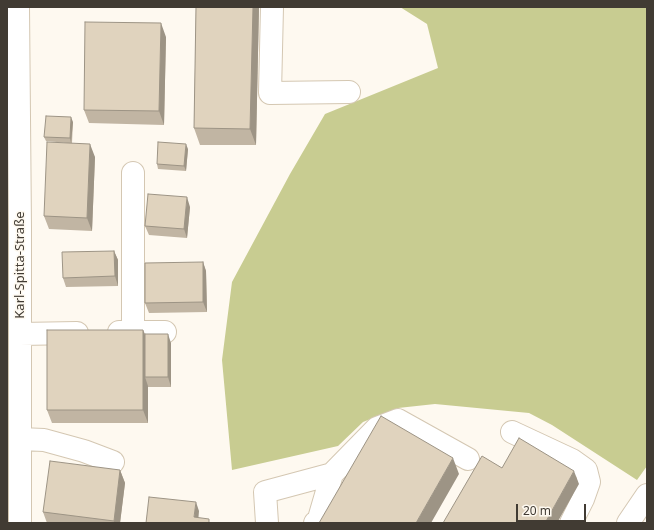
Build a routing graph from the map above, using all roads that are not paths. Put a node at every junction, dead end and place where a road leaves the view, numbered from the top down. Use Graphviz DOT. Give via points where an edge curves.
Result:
graph roads {
  1 [pos="18,7"];
  2 [pos="272,7"];
  3 [pos="349,92"];
  4 [pos="133,173"];
  5 [pos="133,332"];
  6 [pos="165,332"];
  7 [pos="16,346"];
  8 [pos="15,426"];
  9 [pos="512,432"];
  10 [pos="468,459"];
  11 [pos="113,462"];
  12 [pos="332,474"];
  13 [pos="647,495"];
  14 [pos="15,511"];
  15 [pos="267,523"];
  16 [pos="315,523"];
  17 [pos="571,523"];
  18 [pos="628,523"];
  1 -- 7 [label="street, Karl-Spitta-Straße"];
  2 -- 3 [label="street" via="270,93"];
  4 -- 5 [label="street"];
  5 -- 6 [label="street"];
  5 -- 7 [label="street" via="99,333"];
  7 -- 8 [label="street, Karl-Spitta-Straße"];
  8 -- 11 [label="street" via="44,440"];
  8 -- 14 [label="street, Karl-Spitta-Straße"];
  9 -- 17 [label="street" via="572,460 586,470 589,482"];
  10 -- 12 [label="street" via="398,420 377,428"];
  12 -- 15 [label="street" via="265,492"];
  12 -- 16 [label="street" via="318,522"];
  13 -- 18 [label="street"];
}
